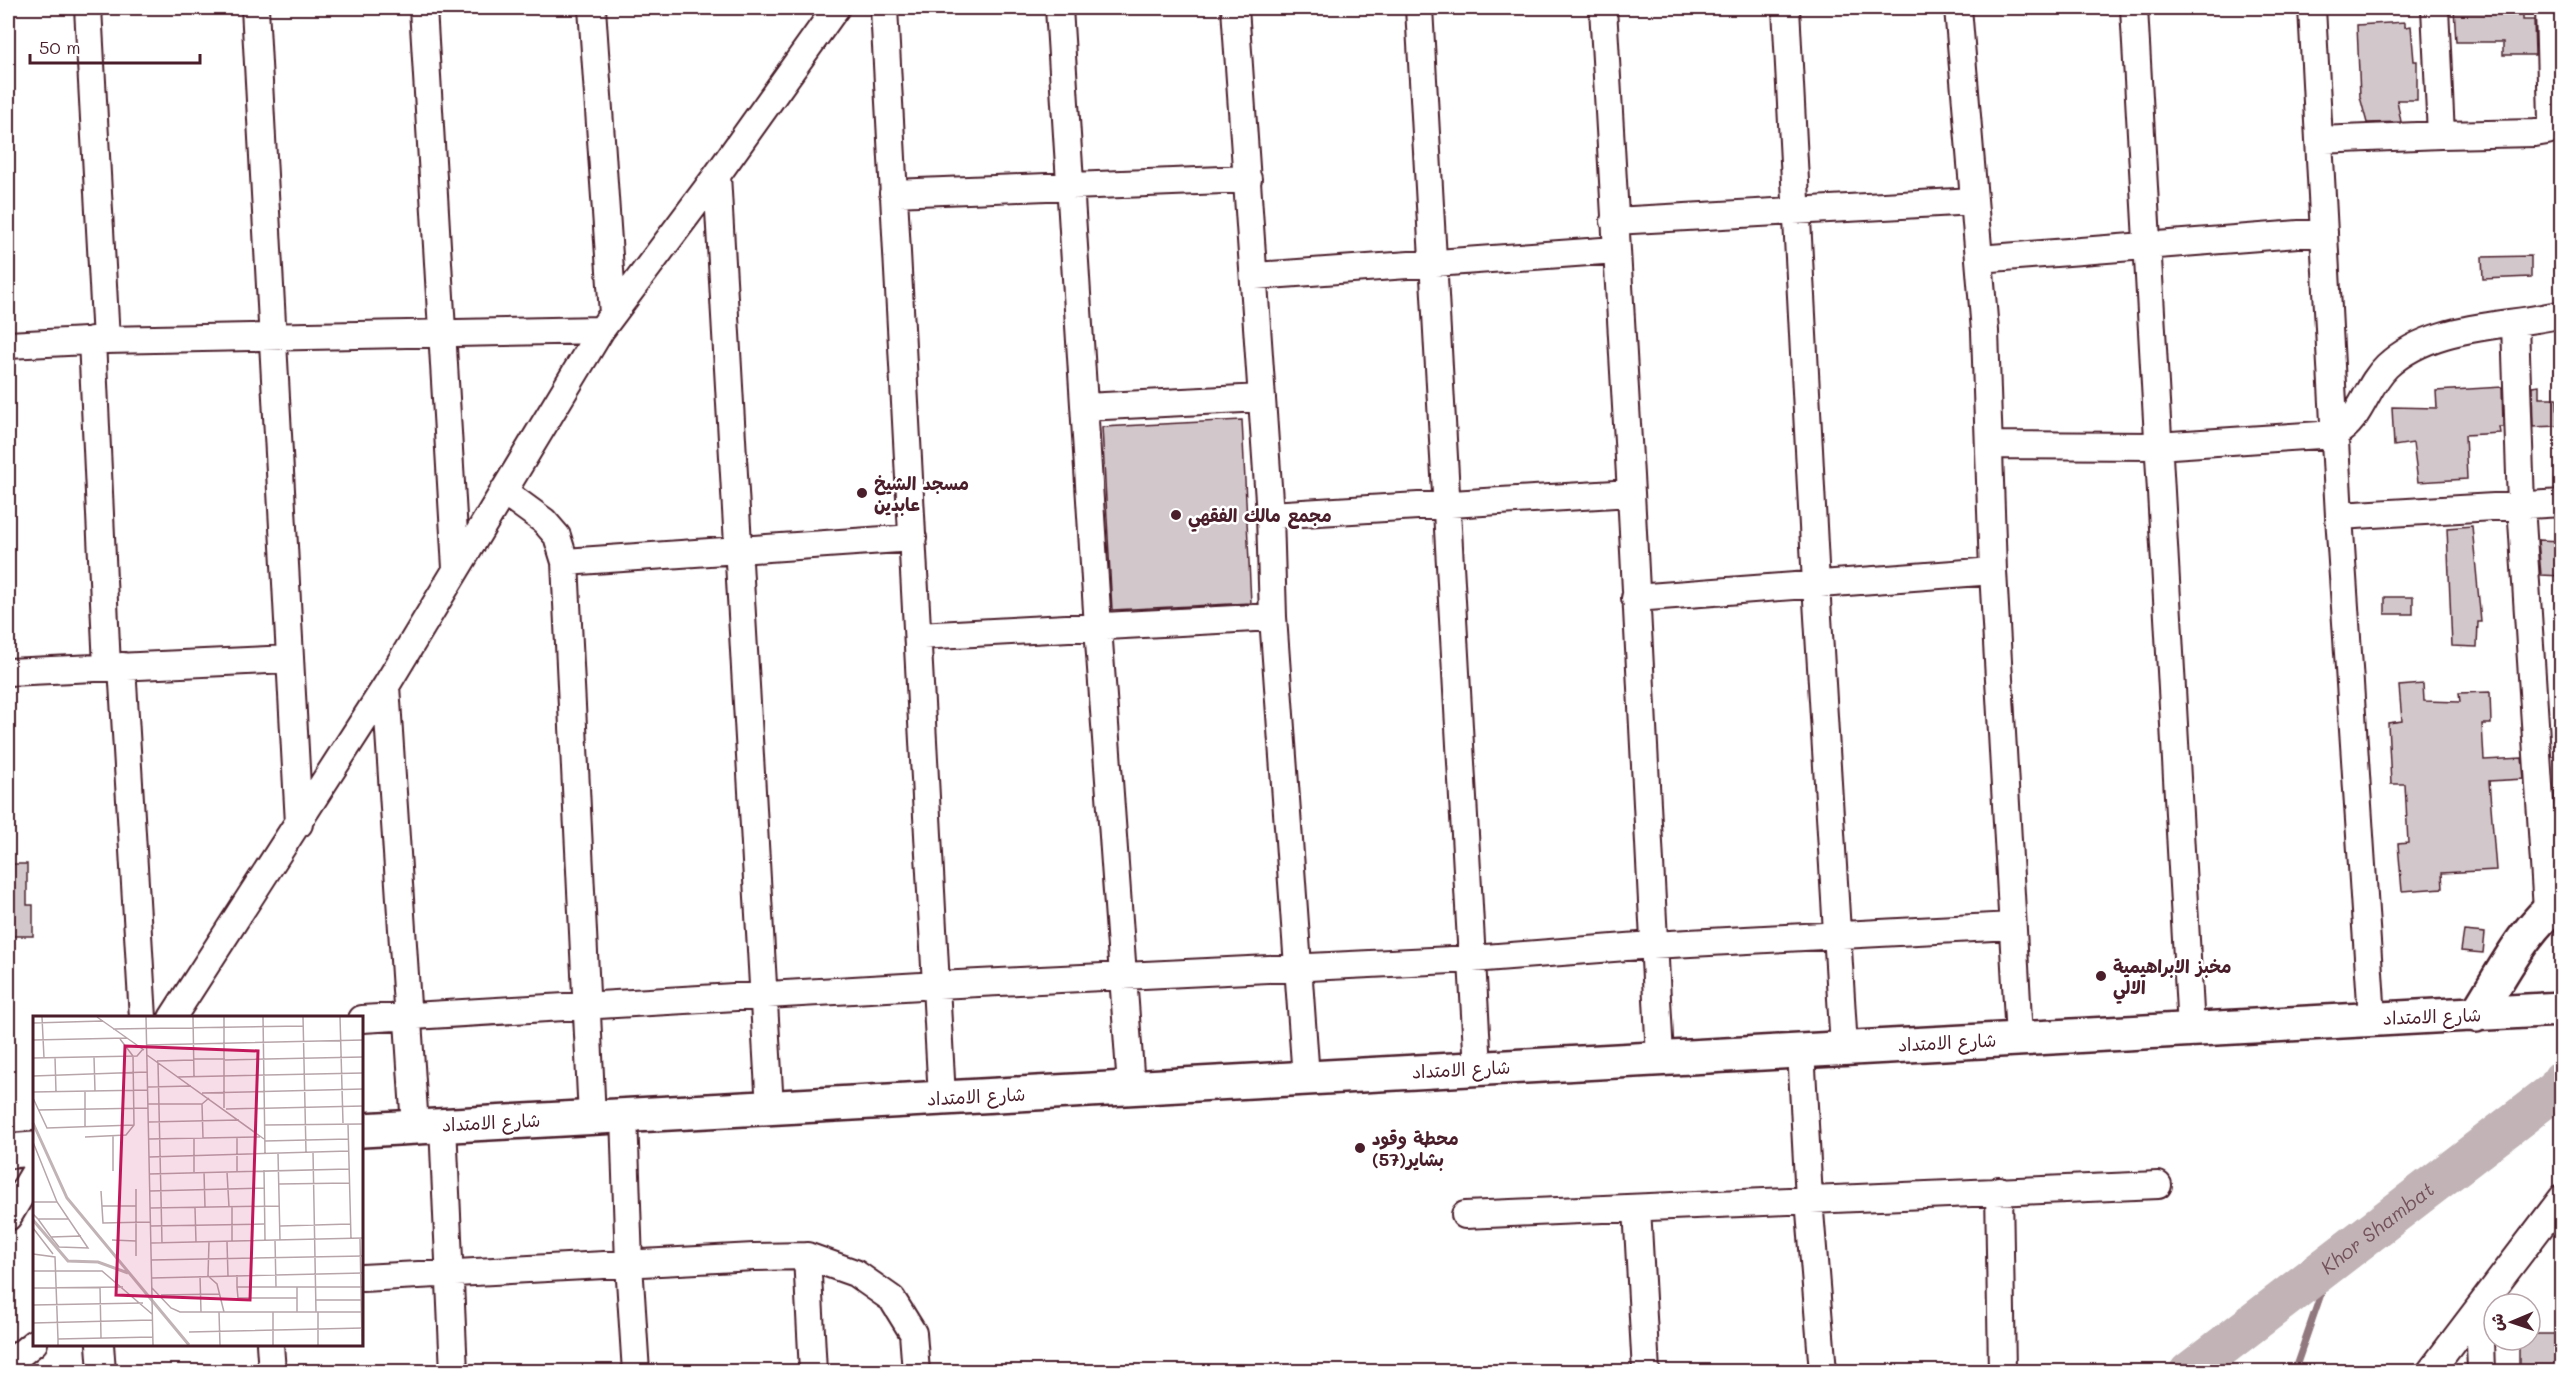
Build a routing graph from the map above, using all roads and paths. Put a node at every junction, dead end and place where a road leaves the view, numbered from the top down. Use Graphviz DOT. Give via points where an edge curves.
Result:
graph roads {
  1 [pos="88,8"];
  2 [pos="255,8"];
  3 [pos="423,8"];
  4 [pos="592,8"];
  5 [pos="836,8"];
  6 [pos="884,8"];
  7 [pos="1059,8"];
  8 [pos="1235,8"];
  9 [pos="1419,8"];
  10 [pos="1603,8"];
  11 [pos="1786,8"];
  12 [pos="1958,8"];
  13 [pos="2134,8"];
  14 [pos="2312,8"];
  15 [pos="2435,8"];
  16 [pos="2549,8"];
  17 [pos="2441,135"];
  18 [pos="2319,140"];
  19 [pos="717,175"];
  20 [pos="1248,178"];
  21 [pos="1071,187"];
  22 [pos="893,193"];
  23 [pos="1974,201"];
  24 [pos="1796,210"];
  25 [pos="1614,221"];
  26 [pos="2324,232"];
  27 [pos="2147,245"];
  28 [pos="1616,250"];
  29 [pos="1979,259"];
  30 [pos="1434,262"];
  31 [pos="1255,276"];
  32 [pos="2562,314"];
  33 [pos="607,322"];
  34 [pos="2515,324"];
  35 [pos="441,332"];
  36 [pos="272,336"];
  37 [pos="99,340"];
  38 [pos="8,345"];
  39 [pos="1262,398"];
  40 [pos="1085,406"];
  41 [pos="2335,434"];
  42 [pos="1989,445"];
  43 [pos="2157,446"];
  44 [pos="503,491"];
  45 [pos="1631,493"];
  46 [pos="1446,503"];
  47 [pos="2562,503"];
  48 [pos="2521,505"];
  49 [pos="1270,515"];
  50 [pos="2338,516"];
  51 [pos="913,538"];
  52 [pos="738,549"];
  53 [pos="564,562"];
  54 [pos="456,568"];
  55 [pos="1993,571"];
  56 [pos="1816,584"];
  57 [pos="1635,598"];
  58 [pos="1273,617"];
  59 [pos="1098,627"];
  60 [pos="918,636"];
  61 [pos="288,659"];
  62 [pos="114,667"];
  63 [pos="8,672"];
  64 [pos="386,686"];
  65 [pos="299,824"];
  66 [pos="2554,905"];
  67 [pos="2012,926"];
  68 [pos="1837,934"];
  69 [pos="1652,945"];
  70 [pos="1472,959"];
  71 [pos="1299,967"];
  72 [pos="1123,976"];
  73 [pos="938,985"];
  74 [pos="762,997"];
  75 [pos="588,1005"];
  76 [pos="2562,1009"];
  77 [pos="2489,1014"];
  78 [pos="143,1016"];
  79 [pos="173,1016"];
  80 [pos="409,1016"];
  81 [pos="2372,1018"];
  82 [pos="363,1019"];
  83 [pos="2191,1029"];
  84 [pos="2019,1038"];
  85 [pos="1844,1048"];
  86 [pos="1801,1050"];
  87 [pos="1660,1057"];
  88 [pos="1478,1068"];
  89 [pos="1306,1078"];
  90 [pos="1131,1087"];
  91 [pos="942,1098"];
  92 [pos="770,1108"];
  93 [pos="624,1115"];
  94 [pos="592,1117"];
  95 [pos="429,1126"];
  96 [pos="363,1130"];
  97 [pos="33,1149"];
  98 [pos="8,1151"];
  99 [pos="2158,1185"];
  100 [pos="31,1186"];
  101 [pos="1999,1190"];
  102 [pos="1809,1198"];
  103 [pos="2562,1198"];
  104 [pos="1637,1208"];
  105 [pos="1465,1215"];
  106 [pos="8,1217"];
  107 [pos="807,1256"];
  108 [pos="629,1264"];
  109 [pos="449,1272"];
  110 [pos="363,1278"];
  111 [pos="2479,1308"];
  112 [pos="33,1344"];
  113 [pos="100,1346"];
  114 [pos="270,1346"];
  115 [pos="8,1365"];
  116 [pos="102,1371"];
  117 [pos="272,1371"];
  118 [pos="454,1371"];
  119 [pos="636,1371"];
  120 [pos="813,1371"];
  121 [pos="916,1371"];
  122 [pos="1646,1371"];
  123 [pos="1823,1371"];
  124 [pos="2002,1371"];
  125 [pos="2430,1371"];
  126 [pos="2481,1371"];
  1 -- 37 [label="street"];
  2 -- 36 [label="street"];
  3 -- 35 [label="street"];
  4 -- 33 [label="street"];
  5 -- 19 [label="street"];
  6 -- 22 [label="street"];
  7 -- 21 [label="street"];
  8 -- 20 [label="street"];
  9 -- 30 [label="street"];
  10 -- 25 [label="street"];
  11 -- 24 [label="street"];
  12 -- 23 [label="street"];
  13 -- 27 [label="street"];
  14 -- 18 [label="street"];
  15 -- 17 [label="street"];
  16 -- 17 [label="street" via="2552,120 2547,131"];
  17 -- 18 [label="street"];
  18 -- 26 [label="street"];
  19 -- 33 [label="street"];
  19 -- 52 [label="street"];
  20 -- 21 [label="street"];
  20 -- 31 [label="street"];
  21 -- 22 [label="street"];
  21 -- 40 [label="street"];
  22 -- 51 [label="street"];
  23 -- 24 [label="street"];
  23 -- 29 [label="street"];
  24 -- 25 [label="street"];
  24 -- 56 [label="street"];
  25 -- 28 [label="street"];
  26 -- 27 [label="street"];
  26 -- 41 [label="street"];
  27 -- 29 [label="street"];
  27 -- 43 [label="street"];
  28 -- 30 [label="street"];
  28 -- 45 [label="street"];
  29 -- 42 [label="street"];
  30 -- 31 [label="street"];
  30 -- 46 [label="street"];
  31 -- 39 [label="street"];
  32 -- 34 [label="street"];
  33 -- 35 [label="street"];
  33 -- 44 [label="street"];
  34 -- 41 [label="street" via="2442,335 2413,347 2370,385 2348,426"];
  34 -- 48 [label="street"];
  35 -- 36 [label="street"];
  35 -- 54 [label="street"];
  36 -- 37 [label="street"];
  36 -- 61 [label="street"];
  37 -- 38 [label="street"];
  37 -- 62 [label="street"];
  39 -- 40 [label="street"];
  39 -- 49 [label="street"];
  40 -- 59 [label="street"];
  41 -- 43 [label="street"];
  41 -- 50 [label="street"];
  42 -- 43 [label="street"];
  42 -- 55 [label="street"];
  43 -- 83 [label="street"];
  44 -- 53 [label="street" via="544,521 557,536"];
  44 -- 54 [label="street"];
  45 -- 46 [label="street"];
  45 -- 57 [label="street"];
  46 -- 49 [label="street"];
  46 -- 70 [label="street"];
  47 -- 48 [label="street"];
  48 -- 50 [label="street"];
  48 -- 66 [label="street"];
  49 -- 58 [label="street"];
  50 -- 81 [label="street"];
  51 -- 52 [label="street"];
  51 -- 60 [label="street"];
  52 -- 53 [label="street"];
  52 -- 74 [label="street"];
  53 -- 75 [label="street"];
  54 -- 64 [label="street"];
  55 -- 56 [label="street"];
  55 -- 67 [label="street"];
  56 -- 57 [label="street"];
  56 -- 68 [label="street"];
  57 -- 69 [label="street"];
  58 -- 59 [label="street"];
  58 -- 71 [label="street"];
  59 -- 60 [label="street"];
  59 -- 72 [label="street"];
  60 -- 73 [label="street"];
  61 -- 62 [label="street"];
  61 -- 65 [label="street"];
  62 -- 63 [label="street"];
  62 -- 78 [label="street"];
  64 -- 65 [label="street"];
  64 -- 80 [label="street"];
  65 -- 79 [label="street"];
  66 -- 77 [label="street" via="2525,935"];
  67 -- 68 [label="street"];
  67 -- 84 [label="street"];
  68 -- 69 [label="street"];
  68 -- 85 [label="street"];
  69 -- 70 [label="street"];
  69 -- 87 [label="street"];
  70 -- 71 [label="street"];
  70 -- 88 [label="street"];
  71 -- 72 [label="street"];
  71 -- 89 [label="street"];
  72 -- 73 [label="street"];
  72 -- 90 [label="street"];
  73 -- 74 [label="street"];
  73 -- 91 [label="street"];
  74 -- 75 [label="street"];
  74 -- 92 [label="street"];
  75 -- 80 [label="street"];
  75 -- 94 [label="street"];
  76 -- 77 [label="street, شارع الامتداد"];
  77 -- 81 [label="street, شارع الامتداد"];
  80 -- 82 [label="street"];
  80 -- 95 [label="street"];
  81 -- 83 [label="street, شارع الامتداد"];
  83 -- 84 [label="street, شارع الامتداد"];
  84 -- 85 [label="street, شارع الامتداد"];
  85 -- 86 [label="street, شارع الامتداد"];
  86 -- 87 [label="street, شارع الامتداد"];
  86 -- 102 [label="street"];
  87 -- 88 [label="street, شارع الامتداد"];
  88 -- 89 [label="street, شارع الامتداد"];
  89 -- 90 [label="street, شارع الامتداد"];
  90 -- 91 [label="street, شارع الامتداد"];
  91 -- 92 [label="street, شارع الامتداد"];
  92 -- 93 [label="street, شارع الامتداد"];
  93 -- 94 [label="street, شارع الامتداد"];
  93 -- 108 [label="street"];
  94 -- 95 [label="street, شارع الامتداد"];
  95 -- 96 [label="street, شارع الامتداد"];
  95 -- 109 [label="street"];
  97 -- 98 [label="street"];
  99 -- 101 [label="street"];
  100 -- 106 [label="street"];
  101 -- 102 [label="street"];
  101 -- 124 [label="street"];
  102 -- 104 [label="street"];
  102 -- 123 [label="street"];
  103 -- 111 [label="street"];
  104 -- 105 [label="street"];
  104 -- 122 [label="street"];
  107 -- 108 [label="street"];
  107 -- 120 [label="street"];
  107 -- 121 [label="street" via="855,1273 892,1299 913,1333"];
  108 -- 109 [label="street"];
  108 -- 119 [label="street"];
  109 -- 110 [label="street"];
  109 -- 118 [label="street"];
  111 -- 125 [label="street"];
  111 -- 126 [label="street"];
  112 -- 115 [label="street"];
  113 -- 116 [label="street"];
  114 -- 117 [label="street"];
}
